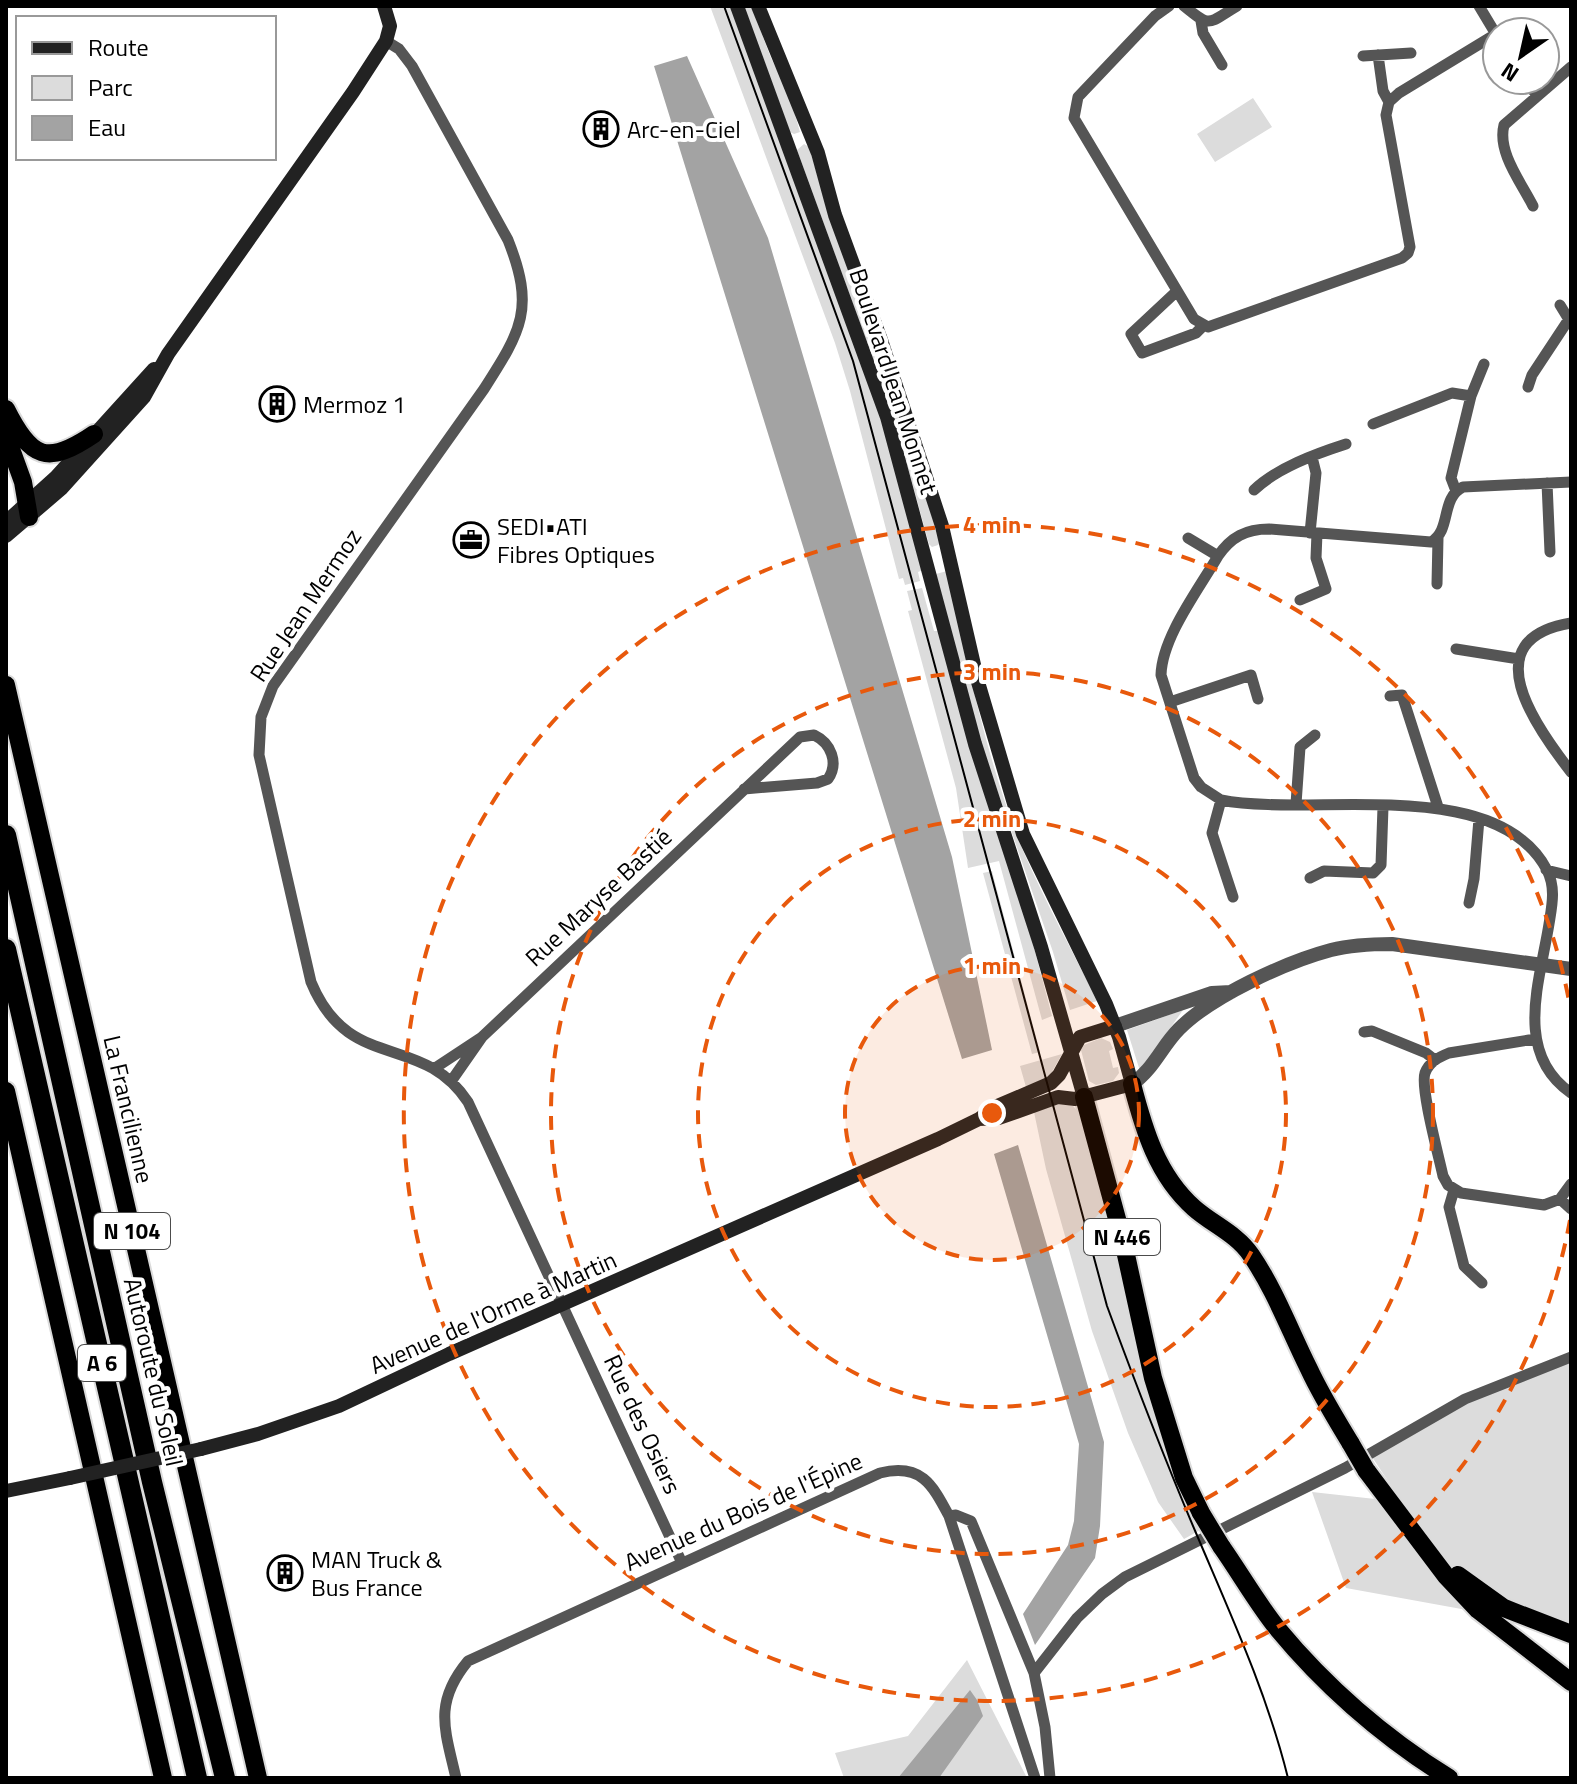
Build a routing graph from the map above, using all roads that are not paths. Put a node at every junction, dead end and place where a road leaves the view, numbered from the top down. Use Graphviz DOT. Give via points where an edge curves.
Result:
graph roads {
  1 [pos="384,6"];
  2 [pos="737,6"];
  3 [pos="758,6"];
  4 [pos="1169,6"];
  5 [pos="1184,6"];
  6 [pos="1237,6"];
  7 [pos="1201,21"];
  8 [pos="386,41"];
  9 [pos="1481,44"];
  10 [pos="1411,53"];
  11 [pos="1378,55"];
  12 [pos="1363,56"];
  13 [pos="1222,65"];
  14 [pos="1537,96"];
  15 [pos="1389,102"];
  16 [pos="1533,206"];
  17 [pos="1177,291"];
  18 [pos="1560,305"];
  19 [pos="1570,321"];
  20 [pos="1203,326"];
  21 [pos="168,354"];
  22 [pos="1484,364"];
  23 [pos="1528,387"];
  24 [pos="1471,396"];
  25 [pos="6,409"];
  26 [pos="1373,424"];
  27 [pos="94,434"];
  28 [pos="6,435"];
  29 [pos="1346,444"];
  30 [pos="1312,457"];
  31 [pos="1571,482"];
  32 [pos="1547,483"];
  33 [pos="1254,490"];
  34 [pos="1456,491"];
  35 [pos="28,511"];
  36 [pos="6,522"];
  37 [pos="1313,533"];
  38 [pos="6,536"];
  39 [pos="1188,538"];
  40 [pos="1438,538"];
  41 [pos="1550,552"];
  42 [pos="1218,556"];
  43 [pos="1437,584"];
  44 [pos="1300,600"];
  45 [pos="1571,623"];
  46 [pos="1456,649"];
  47 [pos="1519,659"];
  48 [pos="6,685"];
  49 [pos="1390,696"];
  50 [pos="1258,699"];
  51 [pos="1170,702"];
  52 [pos="1315,735"];
  53 [pos="1571,772"];
  54 [pos="744,789"];
  55 [pos="1221,800"];
  56 [pos="1296,804"];
  57 [pos="1383,807"];
  58 [pos="1438,807"];
  59 [pos="1479,819"];
  60 [pos="6,835"];
  61 [pos="1546,870"];
  62 [pos="1310,878"];
  63 [pos="1571,879"];
  64 [pos="1553,894"];
  65 [pos="1233,897"];
  66 [pos="1469,903"];
  67 [pos="6,949"];
  68 [pos="1543,965"];
  69 [pos="1571,969"];
  70 [pos="1231,992"];
  71 [pos="1115,1026"];
  72 [pos="1364,1032"];
  73 [pos="482,1037"];
  74 [pos="1535,1039"];
  75 [pos="1071,1049"];
  76 [pos="1435,1060"];
  77 [pos="435,1068"];
  78 [pos="452,1080"];
  79 [pos="1132,1084"];
  80 [pos="6,1091"];
  81 [pos="1571,1093"];
  82 [pos="1084,1097"];
  83 [pos="979,1119"];
  84 [pos="1571,1184"];
  85 [pos="1454,1190"];
  86 [pos="1560,1199"];
  87 [pos="1571,1209"];
  88 [pos="1482,1283"];
  89 [pos="564,1305"];
  90 [pos="1571,1357"];
  91 [pos="6,1491"];
  92 [pos="949,1516"];
  93 [pos="1433,1557"];
  94 [pos="682,1563"];
  95 [pos="1571,1634"];
  96 [pos="1034,1673"];
  97 [pos="1571,1682"];
  98 [pos="1386,1733"];
  99 [pos="163,1778"];
  100 [pos="197,1778"];
  101 [pos="225,1778"];
  102 [pos="258,1778"];
  103 [pos="456,1778"];
  104 [pos="1035,1778"];
  105 [pos="1050,1778"];
  106 [pos="1425,1778"];
  107 [pos="1449,1778"];
  1 -- 8 [label="main road" via="390,26"];
  2 -- 75 [label="main road, Boulevard Jean Monnet" via="887,417 975,744"];
  3 -- 71 [label="main road" via="818,153 942,526 978,682 1023,834"];
  4 -- 17 [label="street" via="1091,82 1074,111 1079,128"];
  5 -- 7 [label="street"];
  6 -- 7 [label="street"];
  7 -- 13 [label="street"];
  8 -- 21 [label="main road"];
  8 -- 77 [label="street, Rue Jean Mermoz" via="412,66 508,240 524,296 521,318 484,389 273,686 261,717 259,755 318,999 353,1037"];
  9 -- 15 [label="street"];
  10 -- 11 [label="street"];
  11 -- 12 [label="street"];
  11 -- 15 [label="street"];
  14 -- 16 [label="street" via="1504,125 1501,137"];
  15 -- 20 [label="street" via="1386,115 1408,253"];
  17 -- 20 [label="street"];
  17 -- 20 [label="street" via="1131,334 1142,353"];
  18 -- 19 [label="street"];
  19 -- 23 [label="street"];
  21 -- 27 [label="main road"];
  21 -- 35 [label="main road" via="144,397 61,489"];
  22 -- 24 [label="street"];
  24 -- 26 [label="street" via="1452,393"];
  24 -- 34 [label="street" via="1451,478"];
  25 -- 27 [label="highway" via="24,440 41,452 66,452"];
  27 -- 35 [label="main road"];
  28 -- 35 [label="highway"];
  29 -- 30 [label="street"];
  30 -- 33 [label="street"];
  30 -- 37 [label="street"];
  31 -- 32 [label="street"];
  32 -- 34 [label="street"];
  32 -- 41 [label="street"];
  34 -- 40 [label="street"];
  35 -- 36 [label="main road"];
  35 -- 38 [label="main road"];
  37 -- 40 [label="street" via="1421,542"];
  37 -- 42 [label="street" via="1245,531"];
  37 -- 44 [label="street" via="1326,589"];
  39 -- 42 [label="street"];
  40 -- 43 [label="street"];
  42 -- 51 [label="street" via="1164,653 1161,675"];
  45 -- 47 [label="street" via="1533,636"];
  46 -- 47 [label="street"];
  47 -- 53 [label="street" via="1518,684"];
  48 -- 102 [label="highway, La Francilienne / N 104"];
  49 -- 58 [label="street" via="1402,695"];
  50 -- 51 [label="street" via="1251,675"];
  51 -- 55 [label="street" via="1194,778"];
  52 -- 56 [label="street" via="1300,747"];
  54 -- 54 [label="street, Rue Maryse Bastié" via="800,737 814,735 829,745 834,767 828,779"];
  54 -- 73 [label="street, Rue Maryse Bastié"];
  55 -- 56 [label="street"];
  55 -- 65 [label="street" via="1212,833"];
  56 -- 57 [label="street"];
  57 -- 58 [label="street"];
  57 -- 62 [label="street" via="1378,870 1324,871"];
  58 -- 59 [label="street"];
  59 -- 61 [label="street" via="1521,838"];
  59 -- 66 [label="street"];
  60 -- 101 [label="highway, Autoroute du Soleil / A 6" via="152,1482"];
  61 -- 63 [label="street"];
  61 -- 64 [label="street"];
  63 -- 64 [label="street"];
  64 -- 68 [label="street"];
  67 -- 100 [label="highway, Autoroute du Soleil / A 6"];
  68 -- 69 [label="street"];
  68 -- 70 [label="street" via="1368,944 1304,959"];
  68 -- 74 [label="street" via="1534,1007"];
  70 -- 71 [label="street" via="1212,993"];
  70 -- 79 [label="street" via="1177,1031"];
  71 -- 75 [label="main road" via="1080,1037"];
  71 -- 79 [label="main road"];
  72 -- 76 [label="street"];
  73 -- 77 [label="street, Rue Maryse Bastié"];
  73 -- 78 [label="street, Rue Maryse Bastié"];
  74 -- 76 [label="street"];
  74 -- 81 [label="street" via="1547,1067"];
  75 -- 82 [label="main road, Boulevard Jean Monnet"];
  75 -- 83 [label="main road, Avenue de l'Orme à Martin" via="1051,1083"];
  76 -- 85 [label="street" via="1424,1081 1443,1176"];
  77 -- 78 [label="street, Rue Jean Mermoz"];
  78 -- 89 [label="street, Rue Jean Mermoz" via="479,1121"];
  79 -- 82 [label="main road, Avenue de l'Orme à Martin"];
  79 -- 93 [label="highway, N 446, bridge" via="1146,1137 1166,1175 1194,1208 1249,1251 1328,1407 1366,1470"];
  80 -- 99 [label="highway"];
  82 -- 83 [label="main road, Avenue de l'Orme à Martin" via="1058,1097 999,1118"];
  82 -- 98 [label="highway, N 446, bridge" via="1153,1378 1184,1478 1221,1546 1276,1626"];
  83 -- 89 [label="main road, Avenue de l'Orme à Martin"];
  84 -- 86 [label="street"];
  85 -- 86 [label="street" via="1544,1205"];
  85 -- 88 [label="street" via="1449,1207 1464,1266"];
  86 -- 87 [label="street"];
  89 -- 91 [label="main road, Avenue de l'Orme à Martin, bridge" via="339,1406 258,1434"];
  89 -- 94 [label="street, Rue des Osiers"];
  90 -- 96 [label="street" via="1465,1399 1345,1468 1125,1577 1077,1618"];
  92 -- 94 [label="street, Avenue du Bois de l'Épine" via="932,1483 907,1470 892,1470"];
  92 -- 96 [label="street" via="971,1521"];
  92 -- 104 [label="street, Avenue du Bois de l'Épine"];
  93 -- 95 [label="highway" via="1504,1608"];
  93 -- 97 [label="highway, N 446" via="1478,1610"];
  94 -- 103 [label="street, Avenue du Bois de l'Épine" via="468,1661 449,1689 443,1719"];
  96 -- 105 [label="street"];
  98 -- 106 [label="highway" via="1396,1753"];
  98 -- 107 [label="highway, N 446"];
}
